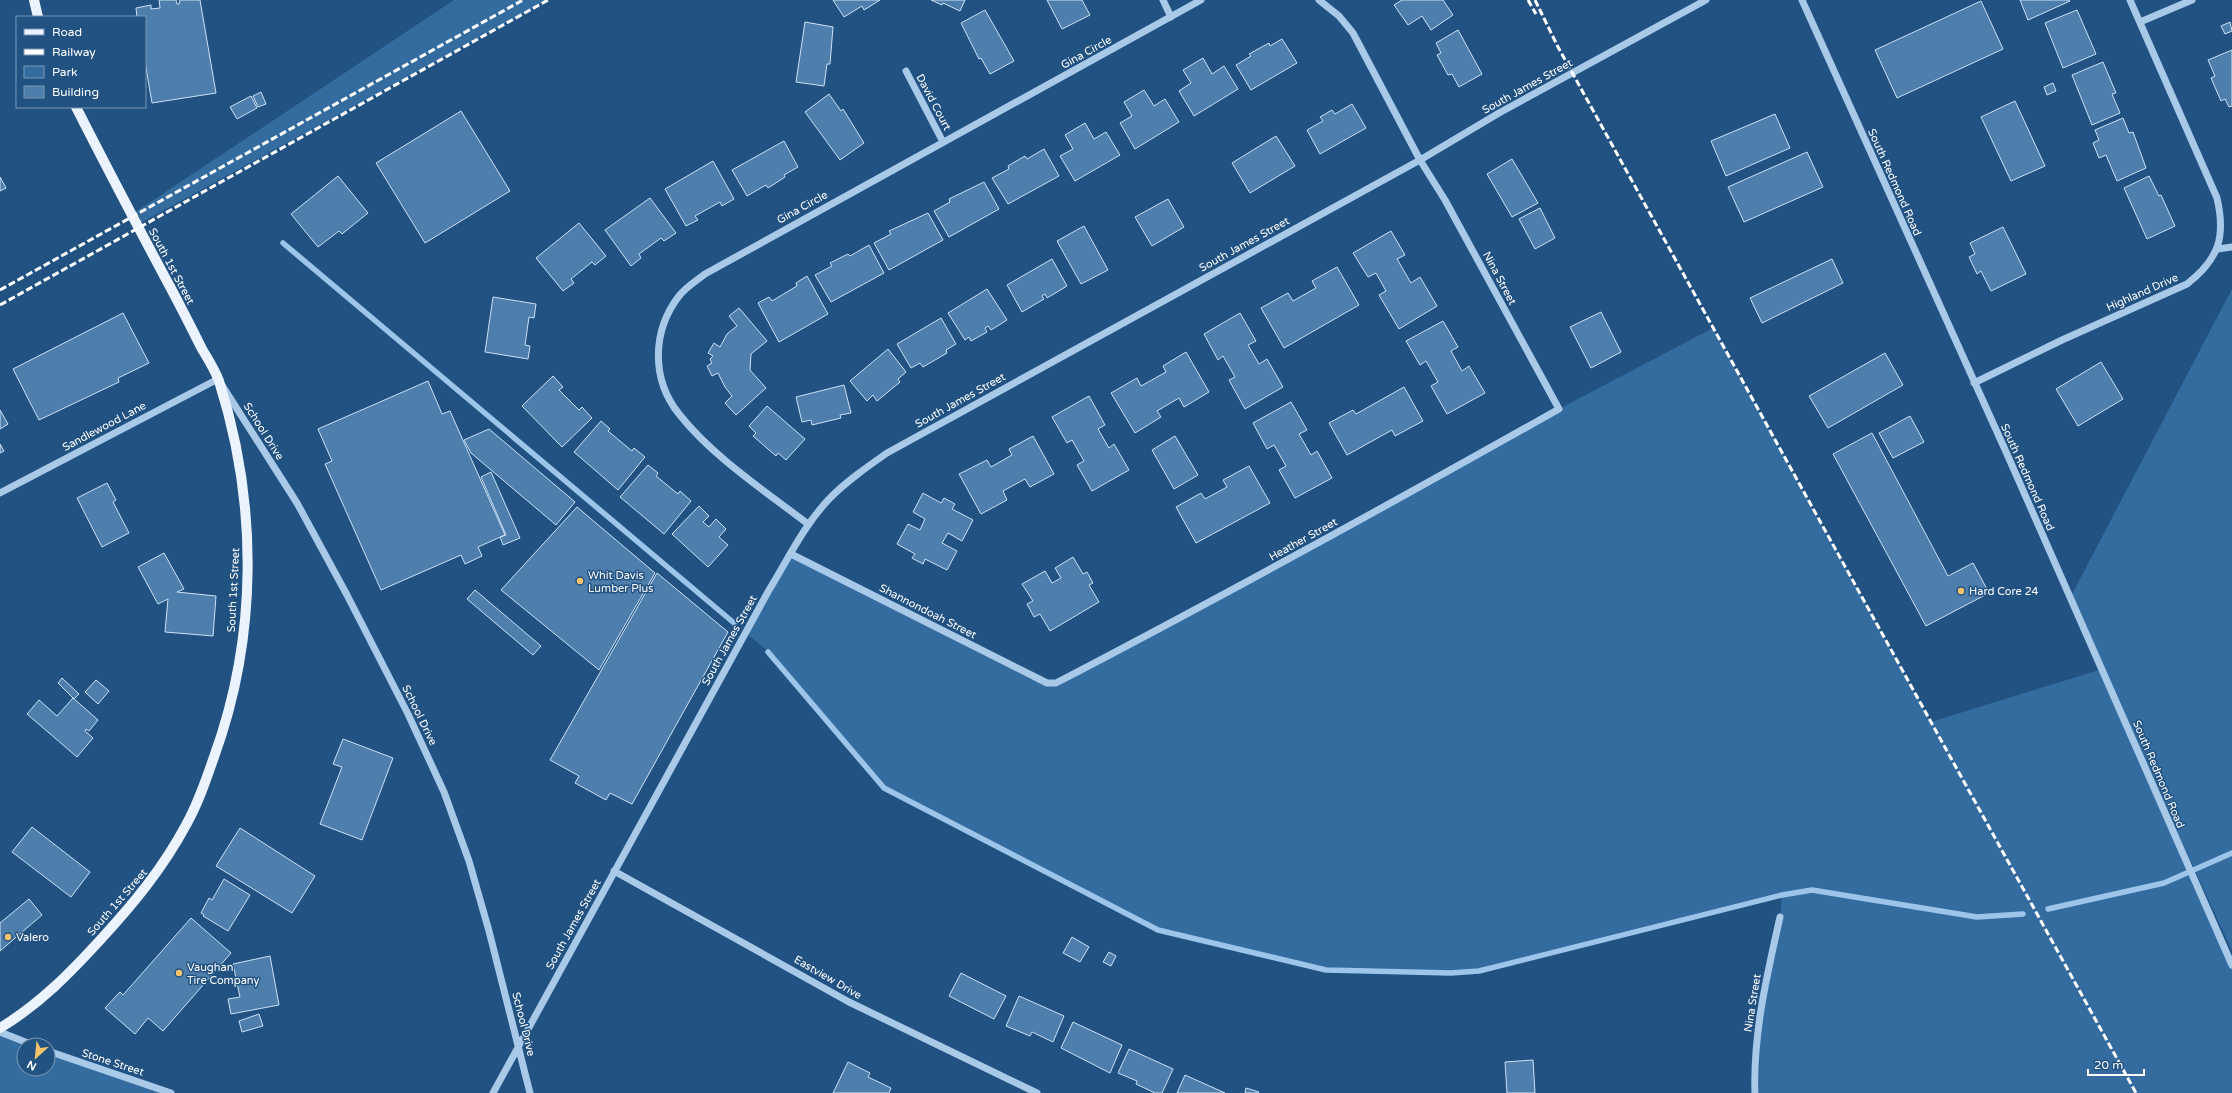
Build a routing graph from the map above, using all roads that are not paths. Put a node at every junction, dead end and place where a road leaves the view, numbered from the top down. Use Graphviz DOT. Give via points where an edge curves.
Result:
graph roads {
  1 [pos="34,0"];
  2 [pos="1163,0"];
  3 [pos="1201,0"];
  4 [pos="1319,0"];
  5 [pos="1706,0"];
  6 [pos="1802,0"];
  7 [pos="2130,0"];
  8 [pos="2192,0"];
  9 [pos="38,16"];
  10 [pos="1172,17"];
  11 [pos="2140,22"];
  12 [pos="906,71"];
  13 [pos="77,108"];
  14 [pos="943,142"];
  15 [pos="1420,160"];
  16 [pos="2232,247"];
  17 [pos="2218,249"];
  18 [pos="218,379"];
  19 [pos="1974,383"];
  20 [pos="1559,409"];
  21 [pos="0,493"];
  22 [pos="808,524"];
  23 [pos="791,554"];
  24 [pos="1056,683"];
  25 [pos="614,872"];
  26 [pos="1780,917"];
  27 [pos="2232,965"];
  28 [pos="0,1028"];
  29 [pos="0,1032"];
  30 [pos="16,1038"];
  31 [pos="518,1045"];
  32 [pos="56,1054"];
  33 [pos="171,1093"];
  34 [pos="493,1093"];
  35 [pos="530,1093"];
  36 [pos="1036,1093"];
  37 [pos="1755,1093"];
  1 -- 9 [label="main road"];
  2 -- 10 [label="street"];
  3 -- 10 [label="street, Gina Circle"];
  4 -- 15 [label="street" via="1340,16 1353,33"];
  5 -- 15 [label="street, South James Street" via="1499,113"];
  6 -- 19 [label="street, South Redmond Road"];
  7 -- 11 [label="street, Highland Drive"];
  8 -- 11 [label="street"];
  10 -- 14 [label="street, Gina Circle"];
  11 -- 17 [label="street, Highland Drive" via="2217,198 2221,230"];
  12 -- 14 [label="street, David Court"];
  13 -- 18 [label="main road, South 1st Street"];
  14 -- 22 [label="street, Gina Circle" via="704,274 679,296 666,316 657,350 659,372 666,393 679,414 724,460"];
  15 -- 20 [label="street, Nina Street" via="1445,200"];
  15 -- 22 [label="street, South James Street" via="887,453 830,498"];
  16 -- 17 [label="street"];
  17 -- 19 [label="street, Highland Drive" via="2201,273 2187,284"];
  18 -- 21 [label="street, Sandlewood Lane"];
  18 -- 28 [label="main road, South 1st Street" via="232,429 241,480 249,568 246,624 222,735 203,790 188,822 152,880 132,906 46,996"];
  18 -- 31 [label="street, School Drive" via="297,503 408,714 444,792 469,861"];
  19 -- 27 [label="street, South Redmond Road"];
  20 -- 24 [label="street, Heather Street" via="1379,510"];
  22 -- 23 [label="street, South James Street"];
  23 -- 24 [label="street, Shannondoah Street" via="1047,683"];
  23 -- 25 [label="street, South James Street"];
  25 -- 31 [label="street, South James Street"];
  25 -- 36 [label="street, Eastview Drive" via="849,1002"];
  26 -- 37 [label="street, Nina Street" via="1760,1013 1754,1067"];
  29 -- 30 [label="street"];
  31 -- 34 [label="street, South James Street"];
  31 -- 35 [label="street, School Drive"];
  32 -- 33 [label="street, Stone Street"];
}
